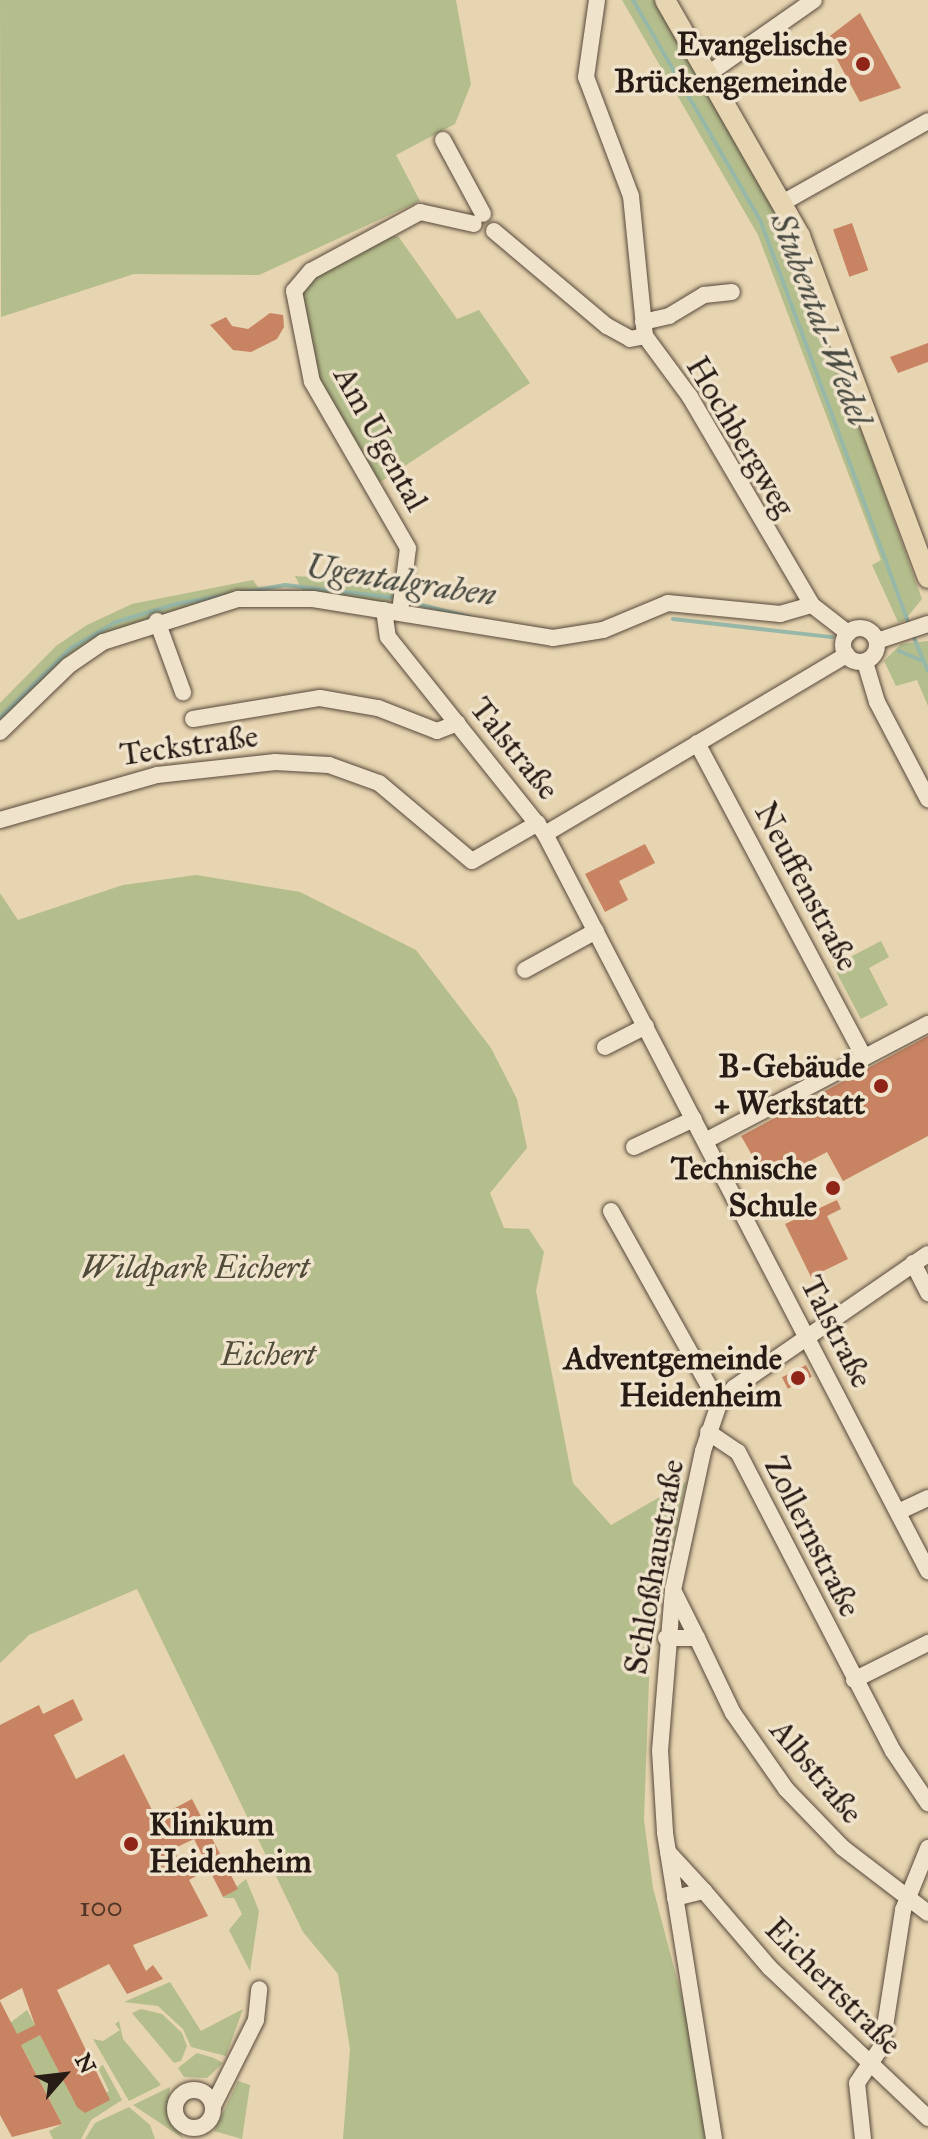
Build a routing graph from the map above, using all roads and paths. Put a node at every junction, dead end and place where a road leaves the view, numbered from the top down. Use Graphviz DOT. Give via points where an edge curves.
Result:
graph roads {
  1 [pos="597,0"];
  2 [pos="665,0"];
  3 [pos="814,0"];
  4 [pos="708,74"];
  5 [pos="926,129"];
  6 [pos="443,140"];
  7 [pos="782,203"];
  8 [pos="479,219"];
  9 [pos="732,292"];
  10 [pos="644,329"];
  11 [pos="928,578"];
  12 [pos="397,605"];
  13 [pos="812,605"];
  14 [pos="157,621"];
  15 [pos="924,625"];
  16 [pos="848,633"];
  17 [pos="877,641"];
  18 [pos="847,655"];
  19 [pos="865,662"];
  20 [pos="183,692"];
  21 [pos="193,719"];
  22 [pos="458,723"];
  23 [pos="0,732"];
  24 [pos="697,743"];
  25 [pos="928,799"];
  26 [pos="0,820"];
  27 [pos="541,828"];
  28 [pos="596,931"];
  29 [pos="525,970"];
  30 [pos="928,1024"];
  31 [pos="646,1026"];
  32 [pos="605,1047"];
  33 [pos="864,1057"];
  34 [pos="694,1119"];
  35 [pos="705,1141"];
  36 [pos="634,1147"];
  37 [pos="611,1211"];
  38 [pos="928,1254"];
  39 [pos="913,1263"];
  40 [pos="928,1293"];
  41 [pos="805,1335"];
  42 [pos="719,1404"];
  43 [pos="708,1432"];
  44 [pos="928,1498"];
  45 [pos="898,1512"];
  46 [pos="928,1571"];
  47 [pos="673,1590"];
  48 [pos="666,1638"];
  49 [pos="697,1638"];
  50 [pos="928,1643"];
  51 [pos="854,1680"];
  52 [pos="928,1803"];
  53 [pos="928,1848"];
  54 [pos="668,1852"];
  55 [pos="704,1891"];
  56 [pos="906,1897"];
  57 [pos="675,1898"];
  58 [pos="928,1913"];
  59 [pos="259,1989"];
  60 [pos="870,2064"];
  61 [pos="210,2100"];
  62 [pos="928,2118"];
  63 [pos="196,2134"];
  64 [pos="714,2139"];
  65 [pos="863,2139"];
  1 -- 10 [label="street" via="586,77 631,196"];
  2 -- 4 [label="main road"];
  3 -- 4 [label="street"];
  4 -- 7 [label="main road"];
  5 -- 7 [label="street"];
  6 -- 8 [label="street"];
  7 -- 11 [label="main road" via="811,263"];
  8 -- 10 [label="street, Hochbergweg" via="494,218 494,231 607,326 630,339"];
  8 -- 12 [label="street, Am Ugental" via="412,216 311,271 294,300 312,382 408,548"];
  9 -- 10 [label="street" via="704,295"];
  10 -- 13 [label="street, Hochbergweg"];
  12 -- 13 [label="street" via="553,638 603,630 668,603 780,614"];
  12 -- 14 [label="street" via="258,596"];
  12 -- 22 [label="street, Talstraße" via="388,637"];
  13 -- 16 [label="street"];
  14 -- 20 [label="street"];
  14 -- 23 [label="street" via="84,654"];
  15 -- 17 [label="street"];
  16 -- 17 [label="street" via="867,629"];
  16 -- 18 [label="street"];
  17 -- 19 [label="street" via="875,654"];
  18 -- 19 [label="street"];
  18 -- 24 [label="street, Teckstraße"];
  19 -- 25 [label="street" via="877,702"];
  21 -- 22 [label="street" via="320,698 390,712 437,731"];
  22 -- 27 [label="street, Talstraße"];
  24 -- 27 [label="street, Teckstraße"];
  24 -- 33 [label="street, Neuffenstraße"];
  26 -- 27 [label="street, Teckstraße" via="157,775 275,762 329,765 379,783 472,861"];
  27 -- 28 [label="street, Talstraße"];
  28 -- 29 [label="street"];
  28 -- 31 [label="street, Talstraße"];
  30 -- 33 [label="street"];
  31 -- 32 [label="street"];
  31 -- 34 [label="street, Talstraße"];
  33 -- 35 [label="street"];
  34 -- 35 [label="street, Talstraße"];
  34 -- 36 [label="street"];
  35 -- 41 [label="street, Talstraße"];
  37 -- 42 [label="street"];
  38 -- 39 [label="street, Schloßhaustraße"];
  39 -- 40 [label="street"];
  39 -- 41 [label="street, Schloßhaustraße"];
  41 -- 42 [label="street, Schloßhaustraße"];
  41 -- 45 [label="street, Talstraße"];
  42 -- 43 [label="street, Schloßhaustraße"];
  43 -- 47 [label="street, Schloßhaustraße"];
  43 -- 51 [label="street, Zollernstraße" via="738,1452"];
  44 -- 45 [label="street"];
  45 -- 46 [label="street, Talstraße"];
  47 -- 48 [label="street, Schloßhaustraße"];
  47 -- 49 [label="street, Albstraße"];
  48 -- 49 [label="street"];
  48 -- 54 [label="street, Schloßhaustraße" via="660,1751"];
  49 -- 56 [label="street, Albstraße" via="725,1699 786,1789 843,1848"];
  50 -- 51 [label="street"];
  51 -- 52 [label="street, Zollernstraße"];
  53 -- 56 [label="street"];
  54 -- 55 [label="street, Eichertstraße"];
  54 -- 57 [label="street, Schloßhaustraße"];
  55 -- 57 [label="street"];
  55 -- 60 [label="street, Eichertstraße" via="770,1968"];
  56 -- 58 [label="street, Albstraße"];
  56 -- 60 [label="street" via="882,2046"];
  57 -- 64 [label="street, Schloßhaustraße"];
  59 -- 61 [label="street" via="256,2020"];
  60 -- 62 [label="street, Eichertstraße"];
  60 -- 65 [label="street" via="856,2089"];
  61 -- 63 [label="street" via="209,2121"];
  61 -- 63 [label="street" via="188,2091 176,2103 180,2121"];
}
